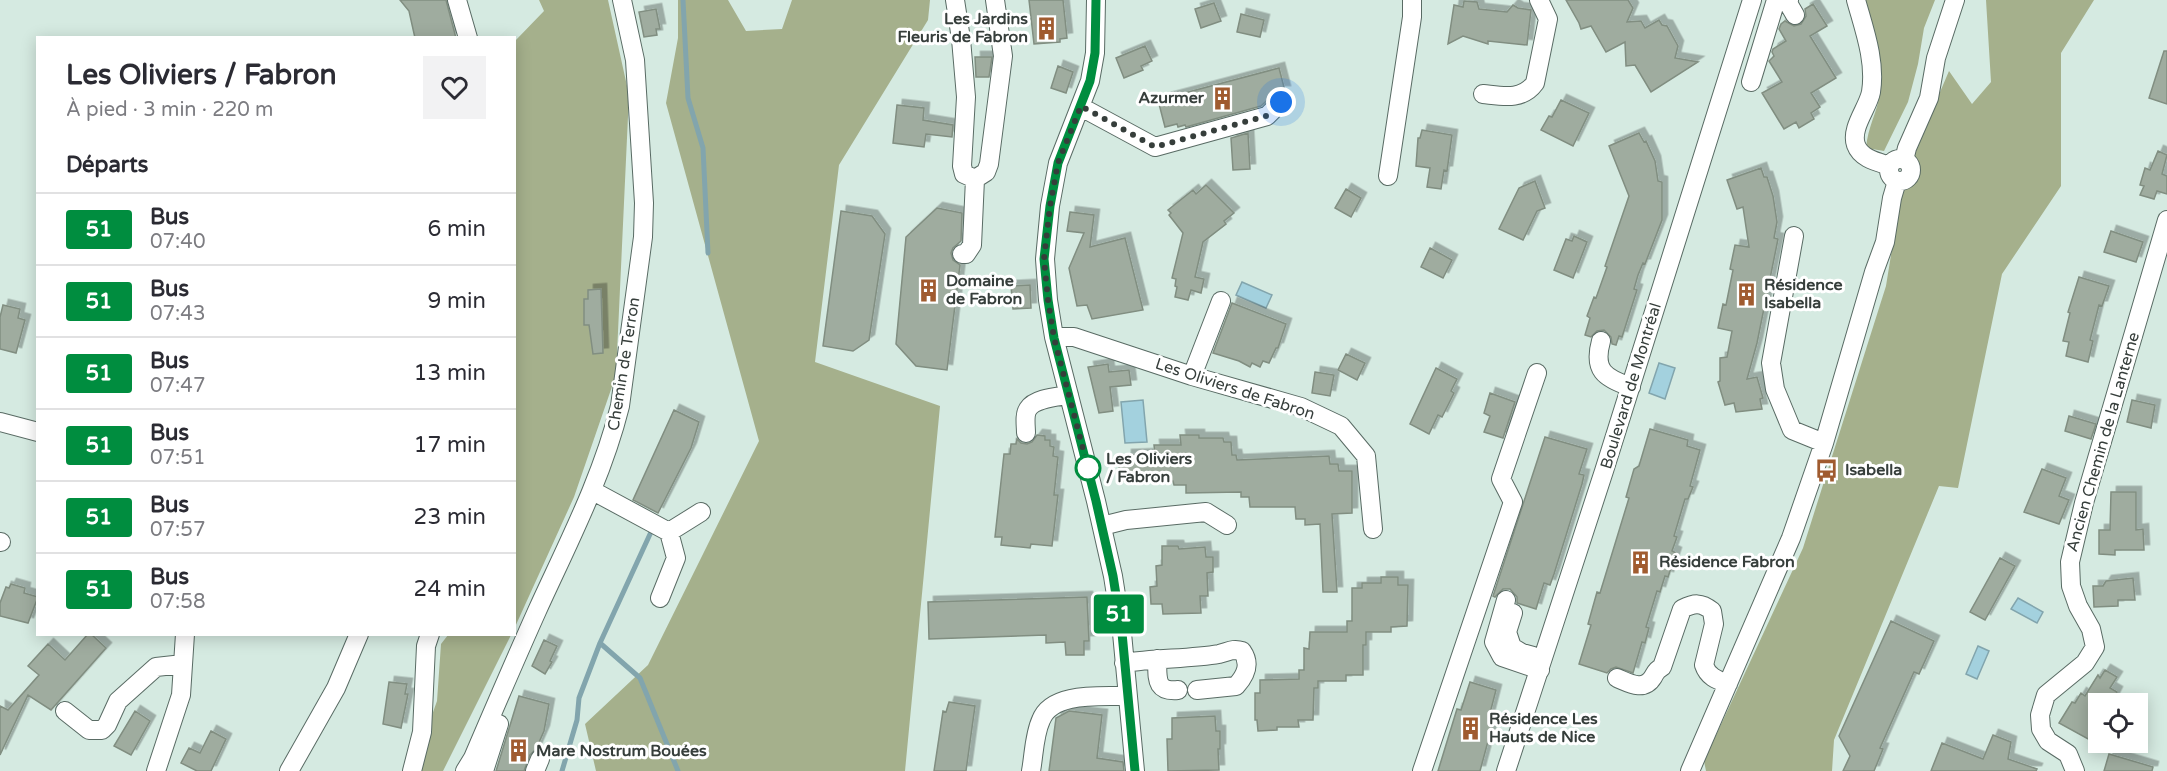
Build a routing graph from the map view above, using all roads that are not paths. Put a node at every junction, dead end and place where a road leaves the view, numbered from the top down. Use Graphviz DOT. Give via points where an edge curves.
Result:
graph roads {
  1 [pos="457,0"];
  2 [pos="622,0"];
  3 [pos="955,0"];
  4 [pos="995,0"];
  5 [pos="1096,0"];
  6 [pos="1412,0"];
  7 [pos="1539,0"];
  8 [pos="1752,0"];
  9 [pos="1776,0"];
  10 [pos="1856,0"];
  11 [pos="1955,0"];
  12 [pos="467,36"];
  13 [pos="1751,82"];
  14 [pos="1483,94"];
  15 [pos="1281,102"];
  16 [pos="1081,106"];
  17 [pos="1897,169"];
  18 [pos="1388,176"];
  19 [pos="975,179"];
  20 [pos="2167,220"];
  21 [pos="1794,236"];
  22 [pos="962,254"];
  23 [pos="1221,301"];
  24 [pos="1054,338"];
  25 [pos="1601,341"];
  26 [pos="1537,373"];
  27 [pos="1192,376"];
  28 [pos="1631,387"];
  29 [pos="1069,394"];
  30 [pos="0,422"];
  31 [pos="36,431"];
  32 [pos="1026,433"];
  33 [pos="1824,442"];
  34 [pos="593,491"];
  35 [pos="701,512"];
  36 [pos="1227,525"];
  37 [pos="1102,526"];
  38 [pos="1373,529"];
  39 [pos="669,532"];
  40 [pos="660,598"];
  41 [pos="1511,601"];
  42 [pos="185,636"];
  43 [pos="357,636"];
  44 [pos="429,636"];
  45 [pos="1156,659"];
  46 [pos="1124,663"];
  47 [pos="183,664"];
  48 [pos="1542,664"];
  49 [pos="1662,667"];
  50 [pos="1617,678"];
  51 [pos="1728,684"];
  52 [pos="1178,690"];
  53 [pos="1197,690"];
  54 [pos="501,694"];
  55 [pos="1127,696"];
  56 [pos="1635,696"];
  57 [pos="65,711"];
  58 [pos="156,771"];
  59 [pos="289,771"];
  60 [pos="412,771"];
  61 [pos="465,771"];
  62 [pos="484,771"];
  63 [pos="1031,771"];
  64 [pos="1135,771"];
  65 [pos="1422,771"];
  66 [pos="1506,771"];
  67 [pos="1690,771"];
  68 [pos="2075,771"];
  1 -- 12 [label="street"];
  2 -- 34 [label="street, Chemin de Terron" via="635,60 643,237 620,406"];
  3 -- 19 [label="street" via="966,97 962,166 964,174"];
  4 -- 19 [label="street" via="1003,56 989,164 986,172"];
  5 -- 16 [label="street" via="1095,53"];
  6 -- 18 [label="street"];
  7 -- 14 [label="street" via="1548,19 1535,83 1514,97"];
  8 -- 28 [label="street, Boulevard de Montréal"];
  9 -- 13 [label="street"];
  10 -- 17 [label="street" via="1872,78 1855,135 1856,144 1866,158"];
  11 -- 17 [label="street" via="1936,58 1929,98"];
  15 -- 16 [label="street" via="1266,116 1155,147"];
  16 -- 24 [label="street" via="1058,163 1050,206 1044,259"];
  17 -- 33 [label="street" via="1885,242"];
  19 -- 22 [label="street" via="972,245"];
  20 -- 68 [label="street, Ancien Chemin de la Lanterne" via="2070,562 2071,586 2095,647 2085,663 2046,694 2040,715 2041,729 2048,741 2068,754"];
  21 -- 33 [label="street" via="1771,363 1775,389 1792,430"];
  23 -- 27 [label="street"];
  24 -- 27 [label="street, Les Oliviers de Fabron" via="1074,336"];
  24 -- 29 [label="street"];
  25 -- 28 [label="street" via="1597,356 1604,374"];
  26 -- 65 [label="street" via="1501,480 1513,502"];
  27 -- 38 [label="street, Les Oliviers de Fabron" via="1301,407 1341,426 1366,456"];
  28 -- 48 [label="street, Boulevard de Montréal"];
  29 -- 32 [label="street" via="1030,406 1026,412"];
  29 -- 37 [label="street"];
  30 -- 31 [label="street"];
  33 -- 51 [label="street" via="1791,538"];
  34 -- 39 [label="street"];
  34 -- 54 [label="street, Chemin de Terron"];
  35 -- 39 [label="street"];
  36 -- 37 [label="street" via="1206,512"];
  37 -- 46 [label="street"];
  39 -- 40 [label="street" via="676,558"];
  41 -- 48 [label="street" via="1507,632 1512,647"];
  42 -- 47 [label="street"];
  43 -- 59 [label="street" via="336,688"];
  44 -- 60 [label="street" via="422,732"];
  45 -- 46 [label="street"];
  45 -- 52 [label="street" via="1160,686"];
  45 -- 53 [label="street" via="1242,651 1248,665 1236,686"];
  46 -- 55 [label="street"];
  47 -- 57 [label="street" via="156,667 118,701 102,730 89,730"];
  47 -- 58 [label="street" via="181,695"];
  48 -- 66 [label="street, Boulevard de Montréal"];
  49 -- 50 [label="street" via="1645,685"];
  49 -- 51 [label="street" via="1682,609 1694,603 1704,604 1712,611 1714,624 1704,665 1710,676"];
  49 -- 56 [label="street" via="1664,678 1655,691"];
  51 -- 67 [label="street"];
  54 -- 61 [label="street, Chemin de Terron"];
  54 -- 62 [label="street" via="505,705"];
  55 -- 63 [label="street" via="1072,699 1051,705 1040,720"];
  55 -- 64 [label="street"];
}
